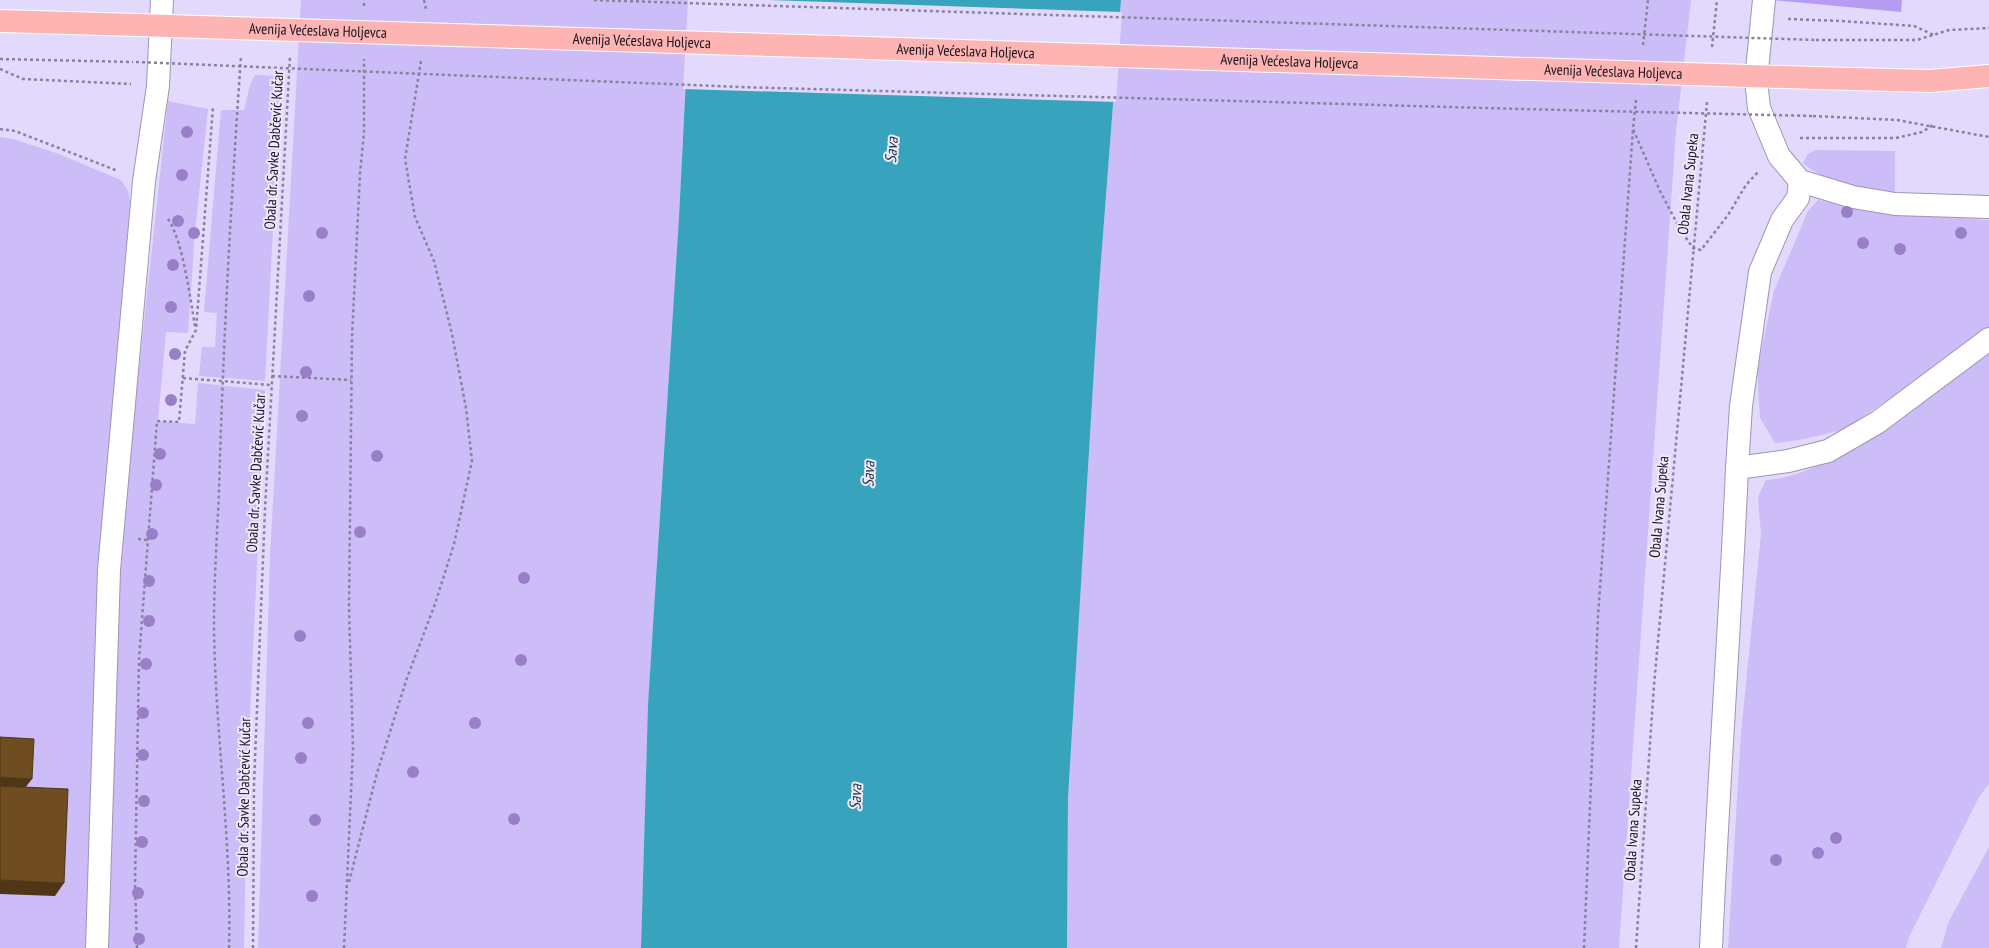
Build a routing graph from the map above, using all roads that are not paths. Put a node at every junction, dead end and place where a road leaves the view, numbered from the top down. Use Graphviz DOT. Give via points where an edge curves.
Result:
graph roads {
  1 [pos="162,0"];
  2 [pos="1764,0"];
  3 [pos="0,21"];
  4 [pos="1989,76"];
  5 [pos="1930,81"];
  6 [pos="1989,90"];
  7 [pos="1800,181"];
  8 [pos="1989,207"];
  9 [pos="1989,339"];
  10 [pos="1737,468"];
  11 [pos="97,948"];
  12 [pos="1711,948"];
  1 -- 11 [label="street" via="158,86 144,181 109,570"];
  2 -- 7 [label="street" via="1756,80 1759,108 1779,156"];
  3 -- 5 [label="main road, Avenija Većeslava Holjevca, bridge"];
  4 -- 5 [label="main road, Avenija Većeslava Holjevca"];
  5 -- 6 [label="main road, Avenija Većeslava Holjevca"];
  7 -- 8 [label="street" via="1853,197 1895,204"];
  7 -- 10 [label="street" via="1798,198 1782,220 1760,272 1741,406"];
  9 -- 10 [label="street" via="1878,422 1828,451 1788,461"];
  10 -- 12 [label="street"];
}
